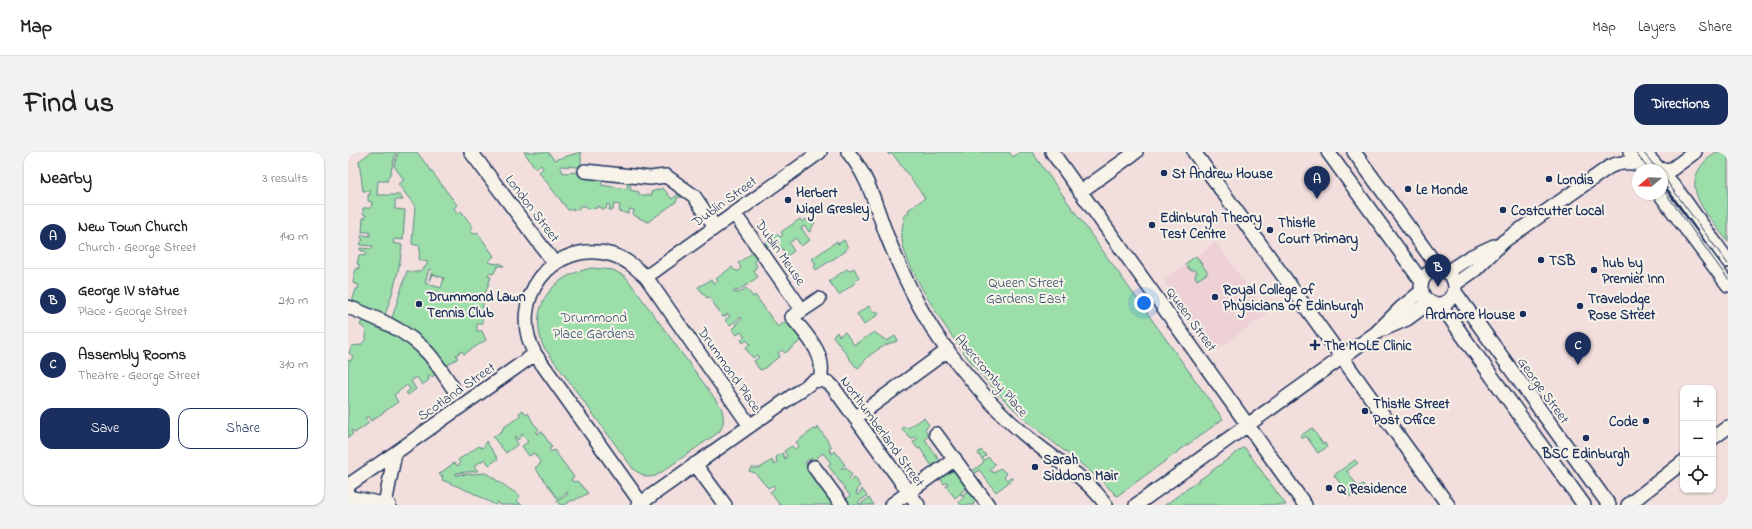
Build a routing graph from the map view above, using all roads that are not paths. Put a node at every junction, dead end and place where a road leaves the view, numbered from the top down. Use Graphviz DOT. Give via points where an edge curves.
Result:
graph roads {
  1 [pos="471,152"];
  2 [pos="820,152"];
  3 [pos="848,152"];
  4 [pos="1052,152"];
  5 [pos="1136,152"];
  6 [pos="1194,152"];
  7 [pos="1328,152"];
  8 [pos="1354,152"];
  9 [pos="1630,152"];
  10 [pos="1644,152"];
  11 [pos="1695,152"];
  12 [pos="1639,164"];
  13 [pos="1655,164"];
  14 [pos="1632,165"];
  15 [pos="1668,169"];
  16 [pos="585,171"];
  17 [pos="1668,179"];
  18 [pos="1080,192"];
  19 [pos="1664,200"];
  20 [pos="734,214"];
  21 [pos="715,227"];
  22 [pos="1504,241"];
  23 [pos="1728,261"];
  24 [pos="554,264"];
  25 [pos="1443,271"];
  26 [pos="646,277"];
  27 [pos="1728,285"];
  28 [pos="1422,287"];
  29 [pos="1455,288"];
  30 [pos="819,299"];
  31 [pos="1437,304"];
  32 [pos="348,307"];
  33 [pos="797,313"];
  34 [pos="1376,333"];
  35 [pos="948,350"];
  36 [pos="535,354"];
  37 [pos="1342,357"];
  38 [pos="820,379"];
  39 [pos="453,388"];
  40 [pos="855,418"];
  41 [pos="1248,424"];
  42 [pos="750,426"];
  43 [pos="1728,426"];
  44 [pos="936,434"];
  45 [pos="1716,436"];
  46 [pos="395,454"];
  47 [pos="955,459"];
  48 [pos="695,464"];
  49 [pos="1680,464"];
  50 [pos="814,467"];
  51 [pos="348,487"];
  52 [pos="908,492"];
  53 [pos="348,497"];
  54 [pos="640,504"];
  55 [pos="387,505"];
  56 [pos="725,505"];
  57 [pos="842,505"];
  58 [pos="891,505"];
  59 [pos="918,505"];
  60 [pos="988,505"];
  61 [pos="1106,505"];
  62 [pos="1136,505"];
  63 [pos="1305,505"];
  64 [pos="1448,505"];
  65 [pos="1584,505"];
  66 [pos="1609,505"];
  67 [pos="1628,505"];
  1 -- 24 [label="street, London Street"];
  2 -- 20 [label="street, Dublin Street"];
  3 -- 35 [label="street, Abercromby Place" via="866,179 908,284"];
  4 -- 18 [label="street, Queen Street"];
  5 -- 18 [label="street"];
  6 -- 37 [label="street"];
  7 -- 28 [label="street"];
  8 -- 25 [label="street, George Street"];
  9 -- 12 [label="street"];
  10 -- 13 [label="street"];
  11 -- 15 [label="street"];
  14 -- 22 [label="street" via="1622,162 1609,167"];
  16 -- 21 [label="street" via="650,178 666,176 694,196"];
  17 -- 23 [label="street"];
  18 -- 41 [label="street, Queen Street"];
  19 -- 27 [label="street"];
  20 -- 21 [label="street, Dublin Street"];
  20 -- 33 [label="street, Dublin Meuse"];
  21 -- 26 [label="street, Dublin Street"];
  22 -- 25 [label="street"];
  22 -- 29 [label="street"];
  24 -- 26 [label="street, Drummond Place" via="571,256 596,253 612,255 634,266"];
  24 -- 36 [label="street, Drummond Place" via="534,285 528,300 525,315 526,331"];
  25 -- 28 [label="street" via="1429,273"];
  25 -- 29 [label="street, George Street" via="1452,277"];
  26 -- 42 [label="street, Drummond Place"];
  28 -- 31 [label="street" via="1427,300"];
  28 -- 34 [label="street"];
  29 -- 31 [label="street" via="1449,301"];
  29 -- 66 [label="street, George Street"];
  30 -- 33 [label="street"];
  31 -- 34 [label="street" via="1426,305 1407,319"];
  31 -- 65 [label="street"];
  32 -- 39 [label="street" via="387,323 422,346"];
  33 -- 38 [label="street, Dublin Meuse" via="819,354 822,365"];
  34 -- 37 [label="street"];
  35 -- 40 [label="street"];
  35 -- 61 [label="street, Abercromby Place" via="983,394 1012,424 1088,484"];
  36 -- 46 [label="street, Scotland Street"];
  36 -- 54 [label="street, Drummond Place"];
  37 -- 41 [label="street"];
  37 -- 64 [label="street"];
  38 -- 40 [label="street, Northumberland Street" via="829,383"];
  38 -- 42 [label="street"];
  40 -- 52 [label="street, Northumberland Street"];
  41 -- 62 [label="street"];
  41 -- 63 [label="street, Queen Street"];
  42 -- 48 [label="street, Drummond Place"];
  43 -- 45 [label="street"];
  44 -- 47 [label="street"];
  46 -- 51 [label="street, Scotland Street"];
  46 -- 55 [label="street"];
  47 -- 52 [label="street"];
  47 -- 60 [label="street"];
  48 -- 54 [label="street, Drummond Place"];
  48 -- 56 [label="street"];
  49 -- 67 [label="street"];
  50 -- 57 [label="street"];
  52 -- 58 [label="street"];
  52 -- 59 [label="street, Northumberland Street"];
  53 -- 55 [label="street"];
}
